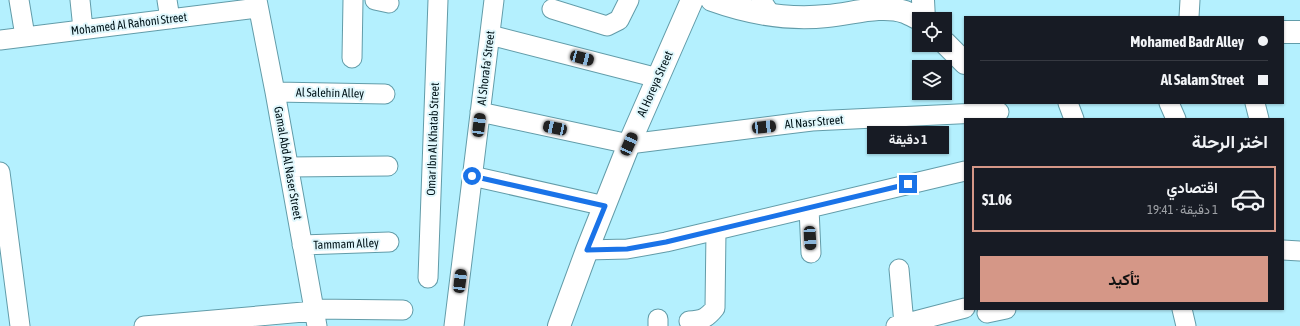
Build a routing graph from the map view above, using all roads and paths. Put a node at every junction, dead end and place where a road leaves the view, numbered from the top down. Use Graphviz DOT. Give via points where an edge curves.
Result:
graph roads {
  1 [pos="19,0"];
  2 [pos="80,0"];
  3 [pos="167,0"];
  4 [pos="354,0"];
  5 [pos="438,0"];
  6 [pos="494,0"];
  7 [pos="629,0"];
  8 [pos="692,0"];
  9 [pos="712,0"];
  10 [pos="923,0"];
  11 [pos="1190,0"];
  12 [pos="258,4"];
  13 [pos="857,5"];
  14 [pos="766,8"];
  15 [pos="552,9"];
  16 [pos="924,12"];
  17 [pos="912,16"];
  18 [pos="1189,16"];
  19 [pos="170,19"];
  20 [pos="84,29"];
  21 [pos="1284,32"];
  22 [pos="1300,32"];
  23 [pos="490,34"];
  24 [pos="25,36"];
  25 [pos="0,40"];
  26 [pos="952,50"];
  27 [pos="352,58"];
  28 [pos="964,62"];
  29 [pos="658,78"];
  30 [pos="275,92"];
  31 [pos="385,94"];
  32 [pos="1068,104"];
  33 [pos="1169,104"];
  34 [pos="1255,104"];
  35 [pos="999,111"];
  36 [pos="480,112"];
  37 [pos="1074,118"];
  38 [pos="1176,118"];
  39 [pos="1259,118"];
  40 [pos="629,144"];
  41 [pos="388,166"];
  42 [pos="289,167"];
  43 [pos="964,171"];
  44 [pos="0,172"];
  45 [pos="472,176"];
  46 [pos="605,206"];
  47 [pos="809,208"];
  48 [pos="716,231"];
  49 [pos="389,242"];
  50 [pos="302,245"];
  51 [pos="587,250"];
  52 [pos="1284,250"];
  53 [pos="1300,251"];
  54 [pos="811,253"];
  55 [pos="899,268"];
  56 [pos="428,278"];
  57 [pos="964,308"];
  58 [pos="402,310"];
  59 [pos="1003,310"];
  60 [pos="1182,310"];
  61 [pos="315,315"];
  62 [pos="988,316"];
  63 [pos="689,321"];
  64 [pos="154,325"];
  65 [pos="900,325"];
  66 [pos="20,326"];
  67 [pos="454,326"];
  68 [pos="559,326"];
  69 [pos="1186,326"];
  1 -- 24 [label="street"];
  2 -- 20 [label="street"];
  3 -- 19 [label="street"];
  4 -- 27 [label="street"];
  5 -- 56 [label="street, Omar Ibn Al Khatab Street"];
  6 -- 23 [label="street, Al Shorafa' Street"];
  7 -- 15 [label="street" via="619,20 607,26"];
  8 -- 29 [label="street, Al Horeya Street"];
  9 -- 14 [label="street" via="730,7"];
  10 -- 16 [label="street"];
  11 -- 18 [label="street"];
  12 -- 19 [label="street, Mohamed Al Rahoni Street"];
  12 -- 30 [label="street, Gamal Abd Al Naser Street"];
  13 -- 14 [label="street" via="826,16 799,17"];
  13 -- 17 [label="street" via="904,12"];
  19 -- 20 [label="street, Mohamed Al Rahoni Street"];
  20 -- 24 [label="street, Mohamed Al Rahoni Street"];
  21 -- 22 [label="street"];
  23 -- 29 [label="street"];
  23 -- 36 [label="street, Al Shorafa' Street"];
  24 -- 25 [label="street, Mohamed Al Rahoni Street"];
  26 -- 28 [label="street"];
  29 -- 40 [label="street, Al Horeya Street"];
  30 -- 31 [label="street, Al Salehin Alley"];
  30 -- 42 [label="street, Gamal Abd Al Naser Street"];
  32 -- 37 [label="street"];
  33 -- 38 [label="street"];
  34 -- 39 [label="street"];
  35 -- 40 [label="street, Al Nasr Street" via="812,121"];
  36 -- 40 [label="street, Al Nasr Street"];
  36 -- 45 [label="street, Al Shorafa' Street"];
  40 -- 46 [label="street, Al Horeya Street"];
  41 -- 42 [label="street"];
  42 -- 50 [label="street, Gamal Abd Al Naser Street"];
  43 -- 47 [label="street"];
  44 -- 66 [label="street"];
  45 -- 46 [label="street"];
  45 -- 67 [label="street, Al Shorafa' Street"];
  46 -- 51 [label="street, Al Horeya Street"];
  47 -- 48 [label="street"];
  47 -- 54 [label="street"];
  48 -- 51 [label="street" via="627,249"];
  48 -- 63 [label="street" via="715,308 709,316 700,321"];
  49 -- 50 [label="street, Tammam Alley"];
  50 -- 61 [label="street, Gamal Abd Al Naser Street"];
  51 -- 68 [label="street, Al Horeya Street"];
  52 -- 53 [label="street"];
  55 -- 65 [label="street"];
  57 -- 65 [label="street"];
  58 -- 61 [label="street"];
  59 -- 62 [label="street"];
  60 -- 69 [label="street"];
  61 -- 64 [label="street"];
}
